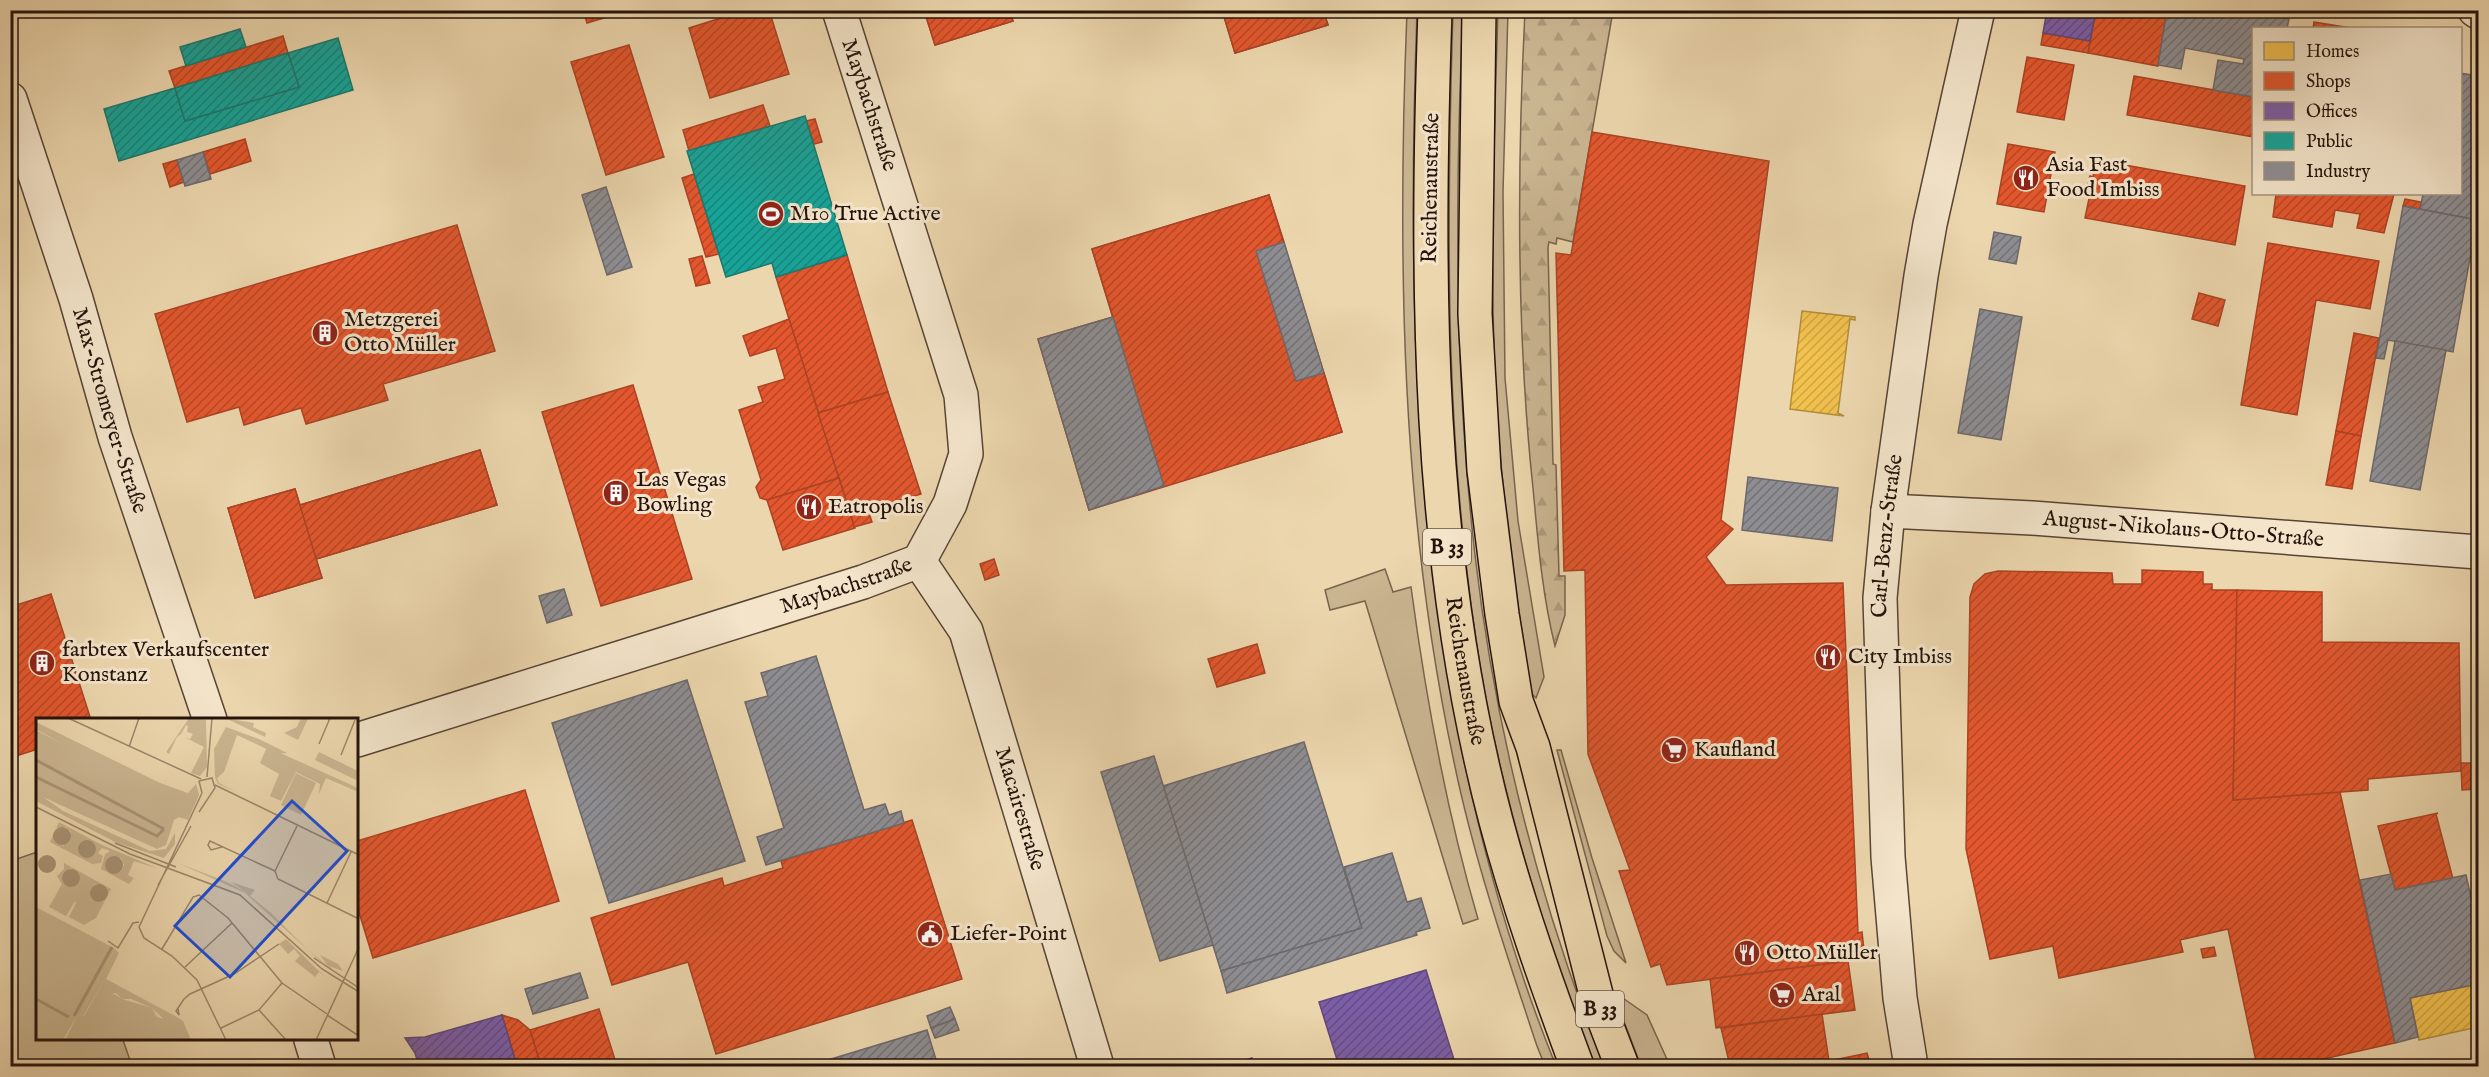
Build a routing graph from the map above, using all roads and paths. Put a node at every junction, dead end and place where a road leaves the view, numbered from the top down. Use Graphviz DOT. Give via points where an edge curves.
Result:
graph roads {
  1 [pos="838,10"];
  2 [pos="1435,10"];
  3 [pos="1479,10"];
  4 [pos="1978,10"];
  5 [pos="10,99"];
  6 [pos="1888,511"];
  7 [pos="2478,552"];
  8 [pos="919,561"];
  9 [pos="209,718"];
  10 [pos="358,740"];
  11 [pos="310,1041"];
  12 [pos="319,1066"];
  13 [pos="1097,1066"];
  14 [pos="1577,1066"];
  15 [pos="1622,1066"];
  16 [pos="1911,1066"];
  1 -- 8 [label="street, Maybachstraße" via="961,395 966,454 950,504"];
  2 -- 14 [label="main road, Reichenaustraße / B 33" via="1430,288 1438,462 1450,580 1468,694 1495,818 1526,927"];
  3 -- 15 [label="main road, Reichenaustraße / B 33" via="1475,314 1484,470 1502,614 1516,701 1533,747 1599,1006"];
  4 -- 6 [label="street, Carl-Benz-Straße" via="1930,224"];
  5 -- 9 [label="street, Max-Stromeyer-Straße" via="76,299 115,437"];
  6 -- 7 [label="street, August-Nikolaus-Otto-Straße"];
  6 -- 16 [label="street, Carl-Benz-Straße" via="1879,622 1887,822 1900,998"];
  8 -- 10 [label="street, Maybachstraße" via="863,582"];
  8 -- 13 [label="street, Macairestraße" via="966,631"];
  11 -- 12 [label="street"];
}
